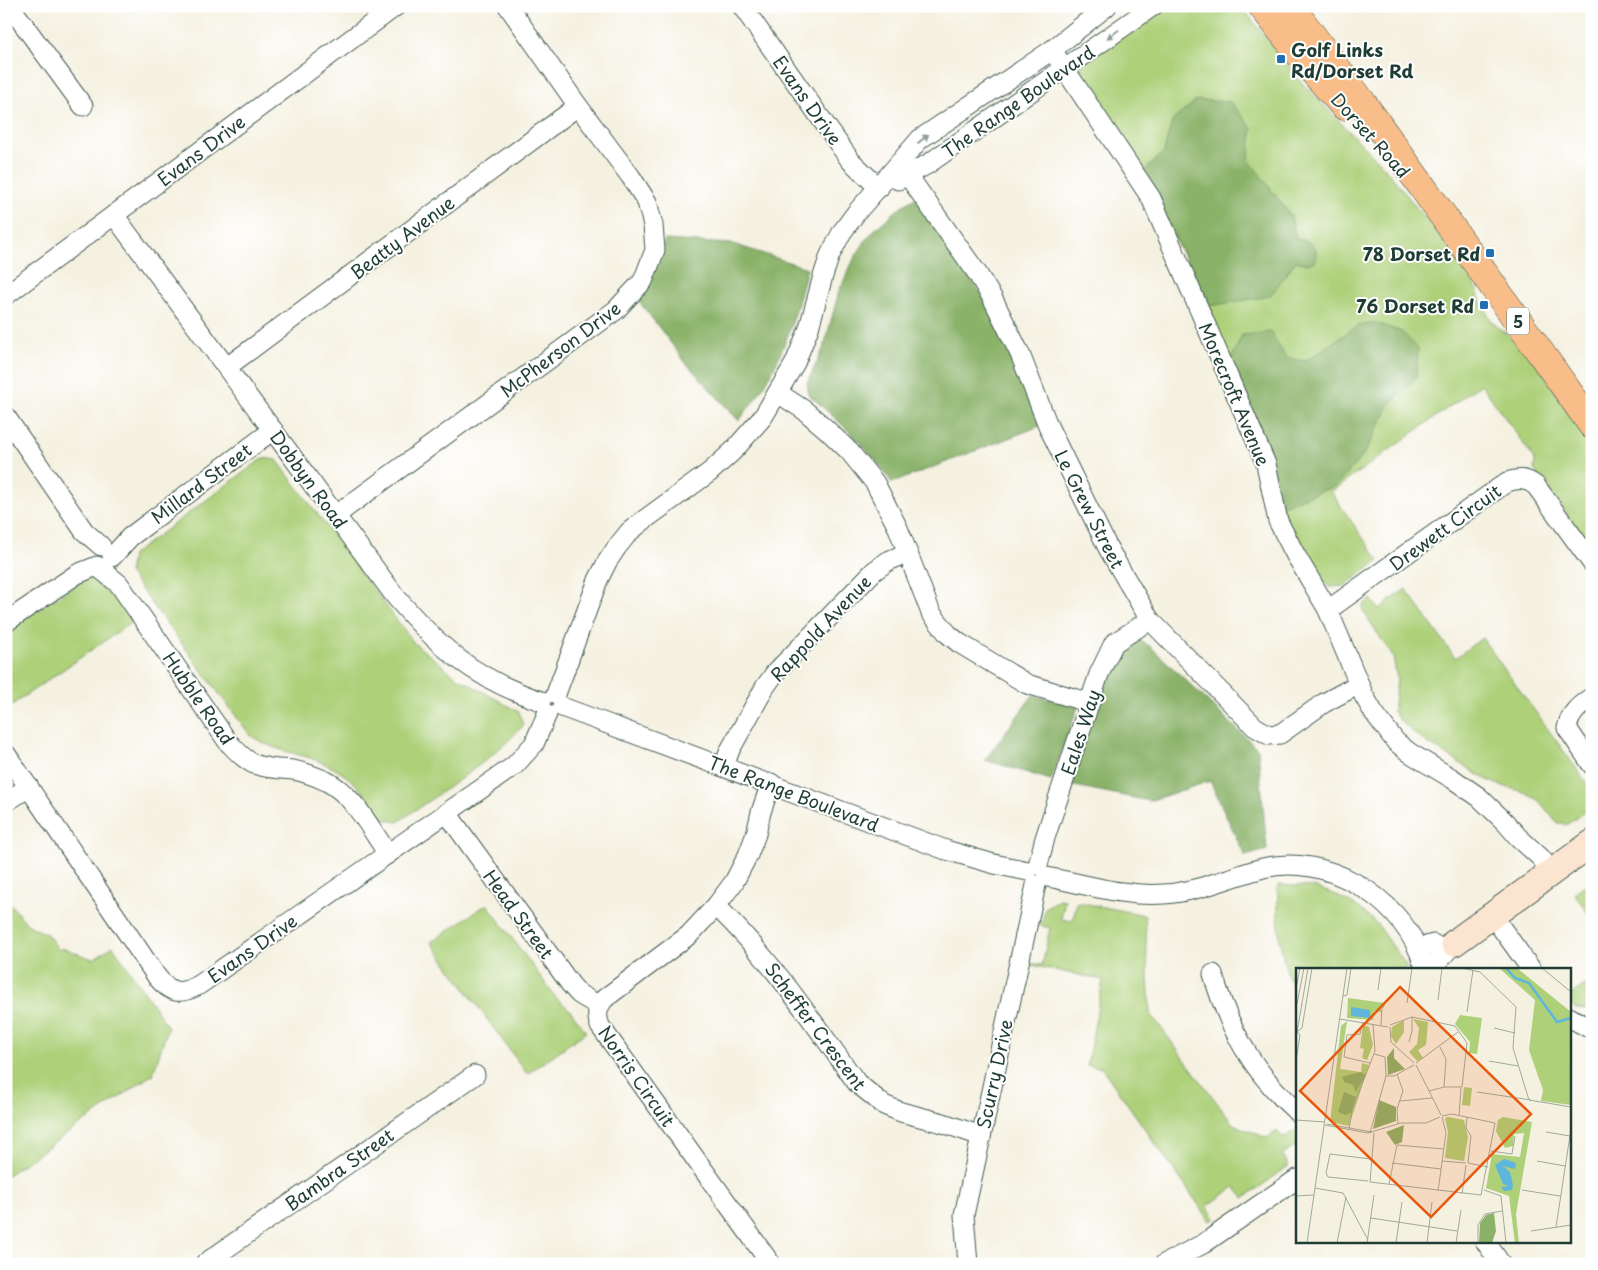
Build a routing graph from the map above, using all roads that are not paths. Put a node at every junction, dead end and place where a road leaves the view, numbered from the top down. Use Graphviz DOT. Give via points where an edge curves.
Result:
graph roads {
  1 [pos="10,6"];
  2 [pos="396,6"];
  3 [pos="508,6"];
  4 [pos="742,6"];
  5 [pos="1107,6"];
  6 [pos="1153,6"];
  7 [pos="1262,6"];
  8 [pos="1290,6"];
  9 [pos="1052,50"];
  10 [pos="1064,68"];
  11 [pos="82,106"];
  12 [pos="578,106"];
  13 [pos="904,169"];
  14 [pos="879,188"];
  15 [pos="114,215"];
  16 [pos="1444,216"];
  17 [pos="6,295"];
  18 [pos="227,367"];
  19 [pos="778,393"];
  20 [pos="6,417"];
  21 [pos="1592,425"];
  22 [pos="272,430"];
  23 [pos="336,515"];
  24 [pos="907,553"];
  25 [pos="101,557"];
  26 [pos="1592,563"];
  27 [pos="1328,610"];
  28 [pos="1150,620"];
  29 [pos="6,622"];
  30 [pos="1359,684"];
  31 [pos="1592,697"];
  32 [pos="552,704"];
  33 [pos="1090,704"];
  34 [pos="6,754"];
  35 [pos="1592,765"];
  36 [pos="730,768"];
  37 [pos="775,785"];
  38 [pos="29,786"];
  39 [pos="6,802"];
  40 [pos="447,813"];
  41 [pos="1592,843"];
  42 [pos="388,854"];
  43 [pos="1037,874"];
  44 [pos="1546,876"];
  45 [pos="713,911"];
  46 [pos="1492,915"];
  47 [pos="1430,954"];
  48 [pos="1530,968"];
  49 [pos="1213,974"];
  50 [pos="599,1006"];
  51 [pos="1570,1018"];
  52 [pos="1587,1027"];
  53 [pos="475,1075"];
  54 [pos="1296,1111"];
  55 [pos="982,1130"];
  56 [pos="1296,1180"];
  57 [pos="1486,1242"];
  58 [pos="204,1264"];
  59 [pos="771,1264"];
  60 [pos="968,1264"];
  61 [pos="1164,1264"];
  62 [pos="1501,1264"];
  1 -- 11 [label="street"];
  2 -- 15 [label="street, Evans Drive"];
  3 -- 12 [label="street, McPherson Drive"];
  4 -- 14 [label="street, Evans Drive" via="850,160"];
  5 -- 9 [label="street, The Range Boulevard"];
  6 -- 10 [label="street, The Range Boulevard, one-way"];
  7 -- 16 [label="main road, Dorset Road / 5" via="1312,70"];
  8 -- 16 [label="main road, Dorset Road / 5"];
  9 -- 10 [label="street, Morecroft Avenue"];
  13 -- 9 [label="street, The Range Boulevard, one-way" via="920,139"];
  10 -- 13 [label="street, The Range Boulevard" via="928,164"];
  10 -- 27 [label="street, Morecroft Avenue" via="1151,198 1266,464 1278,521"];
  12 -- 18 [label="street, Beatty Avenue"];
  12 -- 23 [label="street, McPherson Drive" via="647,202 654,225 655,250 643,281 616,310"];
  13 -- 14 [label="street, The Range Boulevard"];
  13 -- 28 [label="street, Le Grew Street" via="993,299 1066,463 1109,550"];
  14 -- 19 [label="street, The Range Boulevard" via="842,232 830,255 809,328"];
  15 -- 17 [label="street, Evans Drive"];
  15 -- 18 [label="street, Dobbyn Road"];
  16 -- 21 [label="main road, Dorset Road / 5"];
  18 -- 22 [label="street, Dobbyn Road"];
  19 -- 24 [label="street" via="804,410 864,468 890,512"];
  19 -- 32 [label="street, The Range Boulevard" via="763,417 733,451 629,532 617,547 598,580"];
  20 -- 25 [label="street, Hubble Road"];
  22 -- 23 [label="street, Dobbyn Road"];
  22 -- 25 [label="street, Millard Street"];
  23 -- 32 [label="street, Dobbyn Road" via="395,596 445,649 498,684"];
  24 -- 33 [label="street" via="931,613 959,643 1027,684"];
  24 -- 36 [label="street, Rappold Avenue" via="874,571 765,687 748,718 742,755"];
  25 -- 29 [label="street, Millard Street"];
  25 -- 42 [label="street, Hubble Road" via="228,742 255,764 309,774 333,785 354,804"];
  26 -- 27 [label="street, Drewett Circuit" via="1536,486 1529,481 1515,479"];
  27 -- 30 [label="street, Morecroft Avenue"];
  28 -- 30 [label="street, Le Grew Street" via="1255,727 1269,735 1280,734 1324,702"];
  28 -- 33 [label="street, Eales Way" via="1114,642"];
  30 -- 44 [label="street, Morecroft Avenue" via="1374,713 1396,742 1479,797 1541,858"];
  31 -- 35 [label="street" via="1573,712 1568,728"];
  32 -- 36 [label="street, The Range Boulevard"];
  32 -- 40 [label="street, Evans Drive" via="526,755"];
  33 -- 43 [label="street, Eales Way" via="1045,838"];
  34 -- 38 [label="street, Evans Drive"];
  36 -- 37 [label="street, The Range Boulevard"];
  37 -- 43 [label="street, The Range Boulevard" via="954,852"];
  37 -- 45 [label="street, Norris Circuit" via="761,812 748,855"];
  38 -- 39 [label="street"];
  38 -- 42 [label="street, Evans Drive" via="157,977 178,992 199,985"];
  40 -- 42 [label="street, Evans Drive"];
  40 -- 50 [label="street, Head Street" via="571,985"];
  41 -- 44 [label="street, The Range Boulevard"];
  43 -- 47 [label="street, The Range Boulevard" via="1145,895 1187,892 1279,865 1321,869 1374,894"];
  43 -- 55 [label="street, Scurry Drive"];
  44 -- 46 [label="street, The Range Boulevard"];
  45 -- 50 [label="street, Norris Circuit" via="689,935"];
  45 -- 55 [label="street, Scheffer Crescent" via="774,969 857,1083 870,1096 901,1112"];
  46 -- 47 [label="street, The Range Boulevard"];
  46 -- 48 [label="street"];
  49 -- 54 [label="street" via="1229,1022 1241,1044 1270,1084"];
  50 -- 59 [label="street, Norris Circuit" via="596,1017 600,1026"];
  51 -- 52 [label="street"];
  53 -- 58 [label="street, Bambra Street"];
  55 -- 60 [label="street, Scurry Drive" via="964,1214"];
  56 -- 61 [label="street" via="1203,1244"];
  57 -- 62 [label="street"];
}
